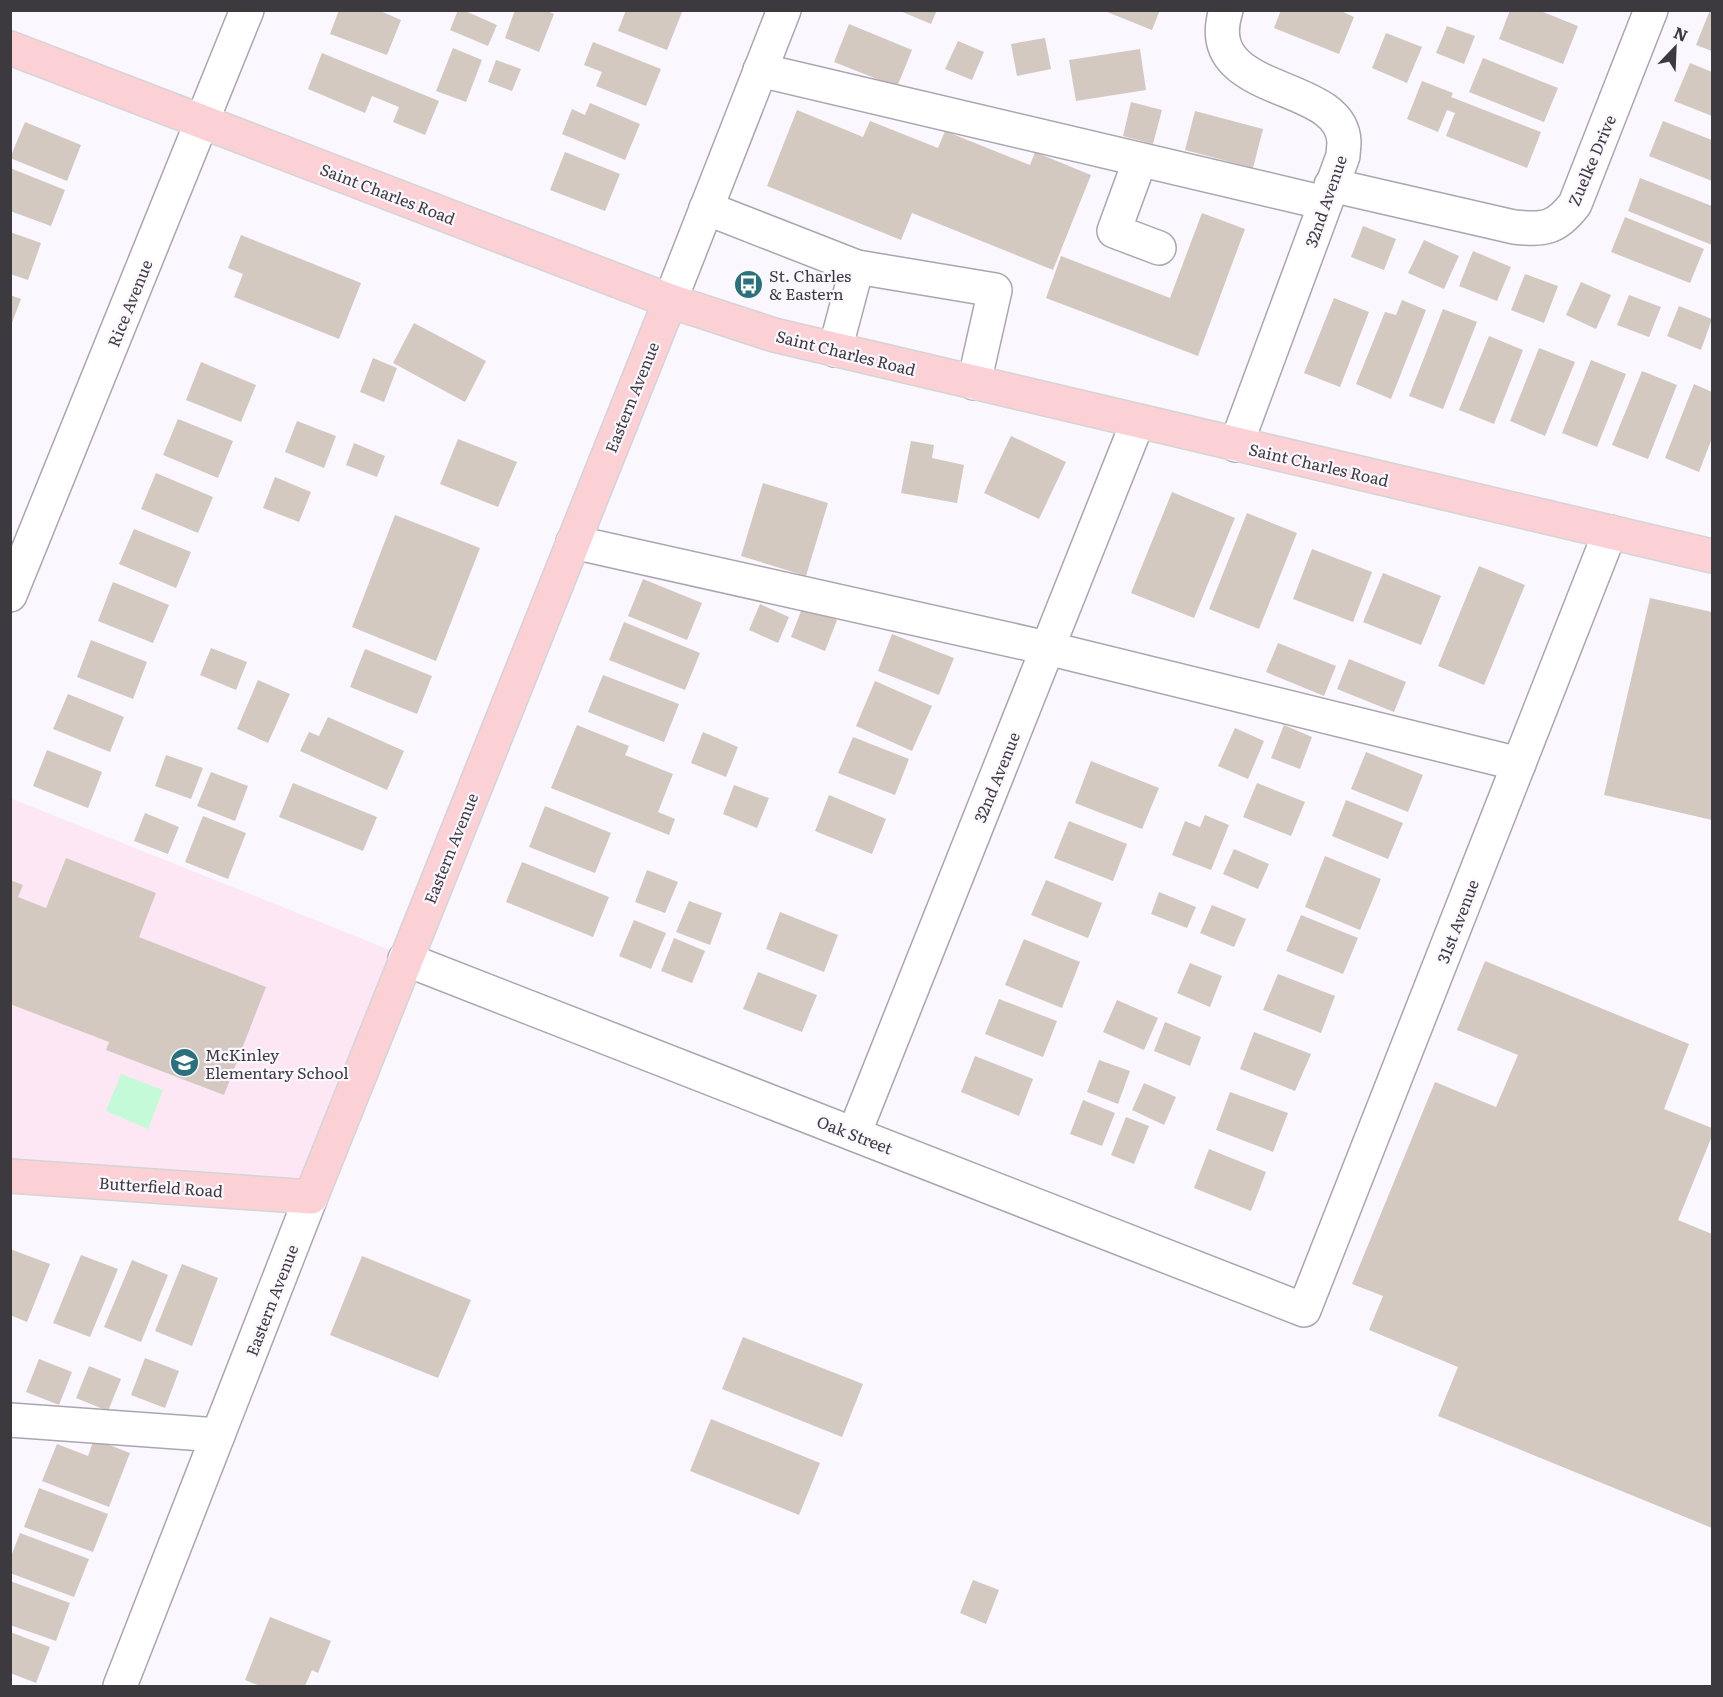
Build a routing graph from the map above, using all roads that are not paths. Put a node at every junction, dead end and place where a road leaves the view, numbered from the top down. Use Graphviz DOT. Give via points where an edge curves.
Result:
graph roads {
  1 [pos="247,10"];
  2 [pos="783,10"];
  3 [pos="1226,10"];
  4 [pos="1651,10"];
  5 [pos="10,48"];
  6 [pos="760,70"];
  7 [pos="203,123"];
  8 [pos="1140,160"];
  9 [pos="1328,194"];
  10 [pos="706,208"];
  11 [pos="1159,248"];
  12 [pos="857,267"];
  13 [pos="670,301"];
  14 [pos="835,350"];
  15 [pos="974,383"];
  16 [pos="1138,420"];
  17 [pos="1236,445"];
  18 [pos="1610,532"];
  19 [pos="573,542"];
  20 [pos="1713,556"];
  21 [pos="10,595"];
  22 [pos="1047,648"];
  23 [pos="1519,764"];
  24 [pos="405,959"];
  25 [pos="854,1134"];
  26 [pos="10,1176"];
  27 [pos="311,1197"];
  28 [pos="1304,1310"];
  29 [pos="10,1420"];
  30 [pos="218,1435"];
  31 [pos="120,1686"];
  1 -- 7 [label="street, Rice Avenue"];
  2 -- 6 [label="street, Eastern Avenue"];
  3 -- 9 [label="street, 32nd Avenue" via="1222,33 1234,62 1247,73 1323,108 1342,130 1342,156"];
  4 -- 9 [label="street, Zuelke Drive" via="1575,204 1553,226 1514,227"];
  5 -- 7 [label="main road, Saint Charles Road"];
  6 -- 8 [label="street, Zuelke Drive"];
  6 -- 10 [label="street, Eastern Avenue"];
  7 -- 13 [label="main road, Saint Charles Road"];
  7 -- 21 [label="street, Rice Avenue"];
  8 -- 9 [label="street, Zuelke Drive"];
  8 -- 11 [label="street" via="1113,231"];
  9 -- 17 [label="street, 32nd Avenue"];
  10 -- 12 [label="street"];
  10 -- 13 [label="street, Eastern Avenue"];
  12 -- 14 [label="street"];
  12 -- 15 [label="street" via="995,290"];
  13 -- 14 [label="main road, Saint Charles Road" via="774,336"];
  13 -- 19 [label="main road, Eastern Avenue"];
  14 -- 15 [label="main road, Saint Charles Road"];
  15 -- 16 [label="main road, Saint Charles Road"];
  16 -- 17 [label="main road, Saint Charles Road"];
  16 -- 22 [label="street, 32nd Avenue"];
  17 -- 18 [label="main road, Saint Charles Road"];
  18 -- 20 [label="main road, Saint Charles Road"];
  18 -- 23 [label="street, 31st Avenue"];
  19 -- 22 [label="street"];
  19 -- 24 [label="main road, Eastern Avenue"];
  22 -- 23 [label="street"];
  22 -- 25 [label="street, 32nd Avenue"];
  23 -- 28 [label="street, 31st Avenue"];
  24 -- 25 [label="street, Oak Street"];
  24 -- 27 [label="main road, Eastern Avenue"];
  25 -- 28 [label="street, Oak Street"];
  26 -- 27 [label="main road, Butterfield Road"];
  27 -- 30 [label="street, Eastern Avenue"];
  29 -- 30 [label="street"];
  30 -- 31 [label="street, Eastern Avenue"];
}
